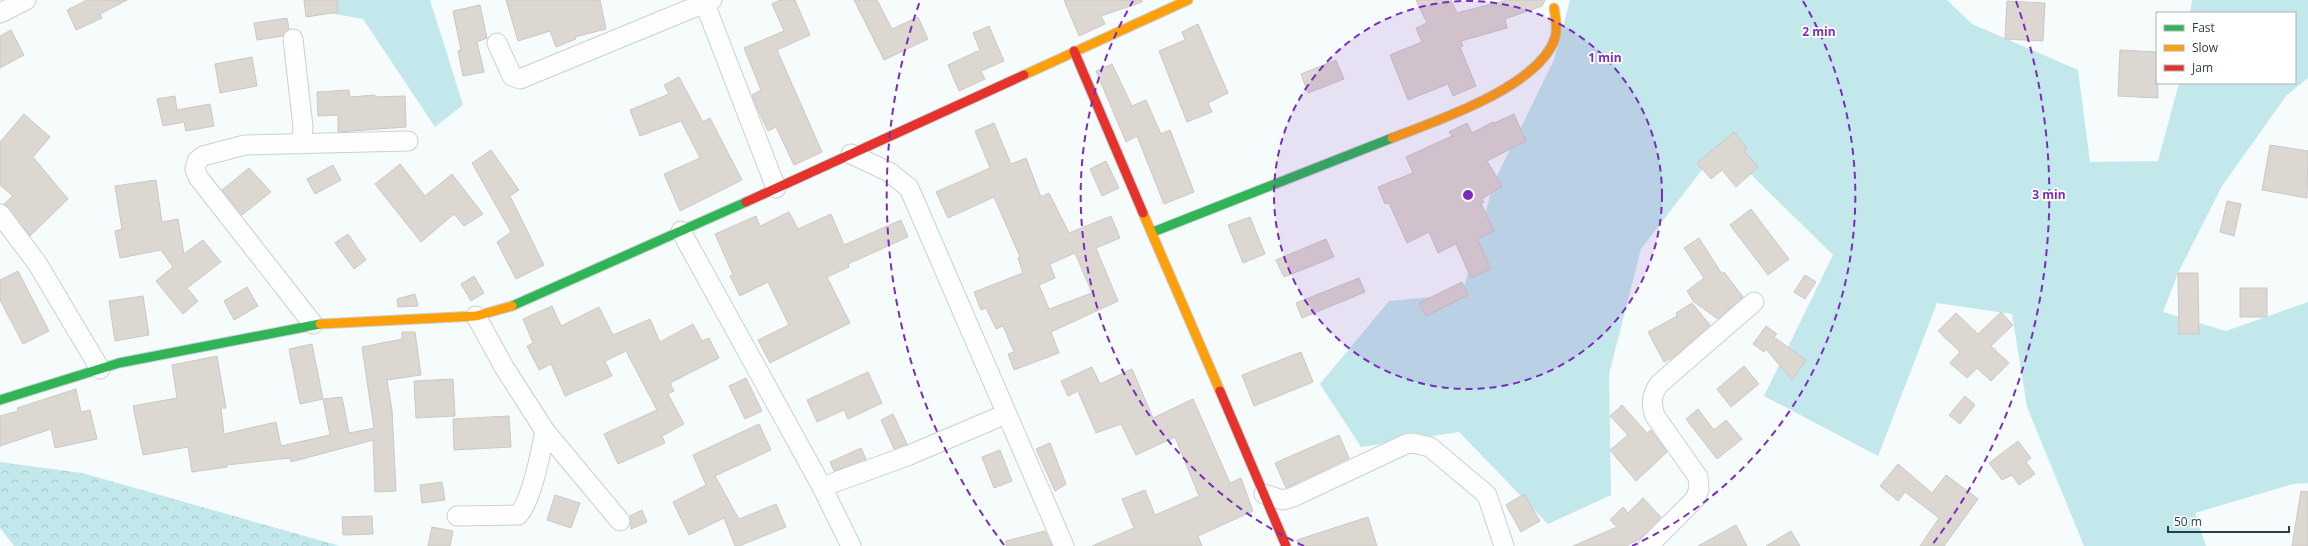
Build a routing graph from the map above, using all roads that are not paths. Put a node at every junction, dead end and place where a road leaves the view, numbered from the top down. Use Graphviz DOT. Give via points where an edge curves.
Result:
graph roads {
  1 [pos="26,0"];
  2 [pos="1188,0"];
  3 [pos="708,2"];
  4 [pos="1554,8"];
  5 [pos="0,12"];
  6 [pos="293,39"];
  7 [pos="497,43"];
  8 [pos="1074,50"];
  9 [pos="408,141"];
  10 [pos="301,144"];
  11 [pos="851,154"];
  12 [pos="776,188"];
  13 [pos="0,214"];
  14 [pos="681,231"];
  15 [pos="1153,232"];
  16 [pos="1754,302"];
  17 [pos="476,316"];
  18 [pos="313,324"];
  19 [pos="100,369"];
  20 [pos="0,400"];
  21 [pos="1006,414"];
  22 [pos="545,430"];
  23 [pos="822,487"];
  24 [pos="1264,494"];
  25 [pos="457,516"];
  26 [pos="620,521"];
  27 [pos="850,546"];
  28 [pos="1064,546"];
  29 [pos="1286,546"];
  30 [pos="1504,546"];
  31 [pos="1648,546"];
  1 -- 5 [label="street"];
  2 -- 8 [label="street"];
  3 -- 7 [label="street" via="520,79 512,76"];
  3 -- 12 [label="street"];
  4 -- 15 [label="street" via="1557,28 1552,47 1540,61 1504,91 1458,112"];
  6 -- 10 [label="street" via="303,127"];
  8 -- 11 [label="street"];
  8 -- 15 [label="street"];
  9 -- 10 [label="street"];
  10 -- 18 [label="street" via="245,145 203,156 197,161 195,168 198,177"];
  11 -- 12 [label="street"];
  11 -- 21 [label="street" via="889,172 909,188"];
  12 -- 14 [label="street"];
  13 -- 19 [label="street" via="37,262"];
  14 -- 17 [label="street" via="509,307"];
  14 -- 23 [label="street"];
  15 -- 24 [label="street"];
  16 -- 31 [label="street" via="1659,384 1652,395 1651,405 1655,416 1698,477 1699,489 1695,499"];
  17 -- 18 [label="street"];
  17 -- 22 [label="street" via="504,367"];
  18 -- 19 [label="street"];
  19 -- 20 [label="street"];
  21 -- 23 [label="street" via="907,456"];
  21 -- 28 [label="street"];
  22 -- 25 [label="street" via="524,509 518,515"];
  22 -- 26 [label="street"];
  23 -- 27 [label="street"];
  24 -- 29 [label="street"];
  24 -- 30 [label="street" via="1283,500 1293,497 1406,444 1421,444 1430,446 1487,495"];
}
